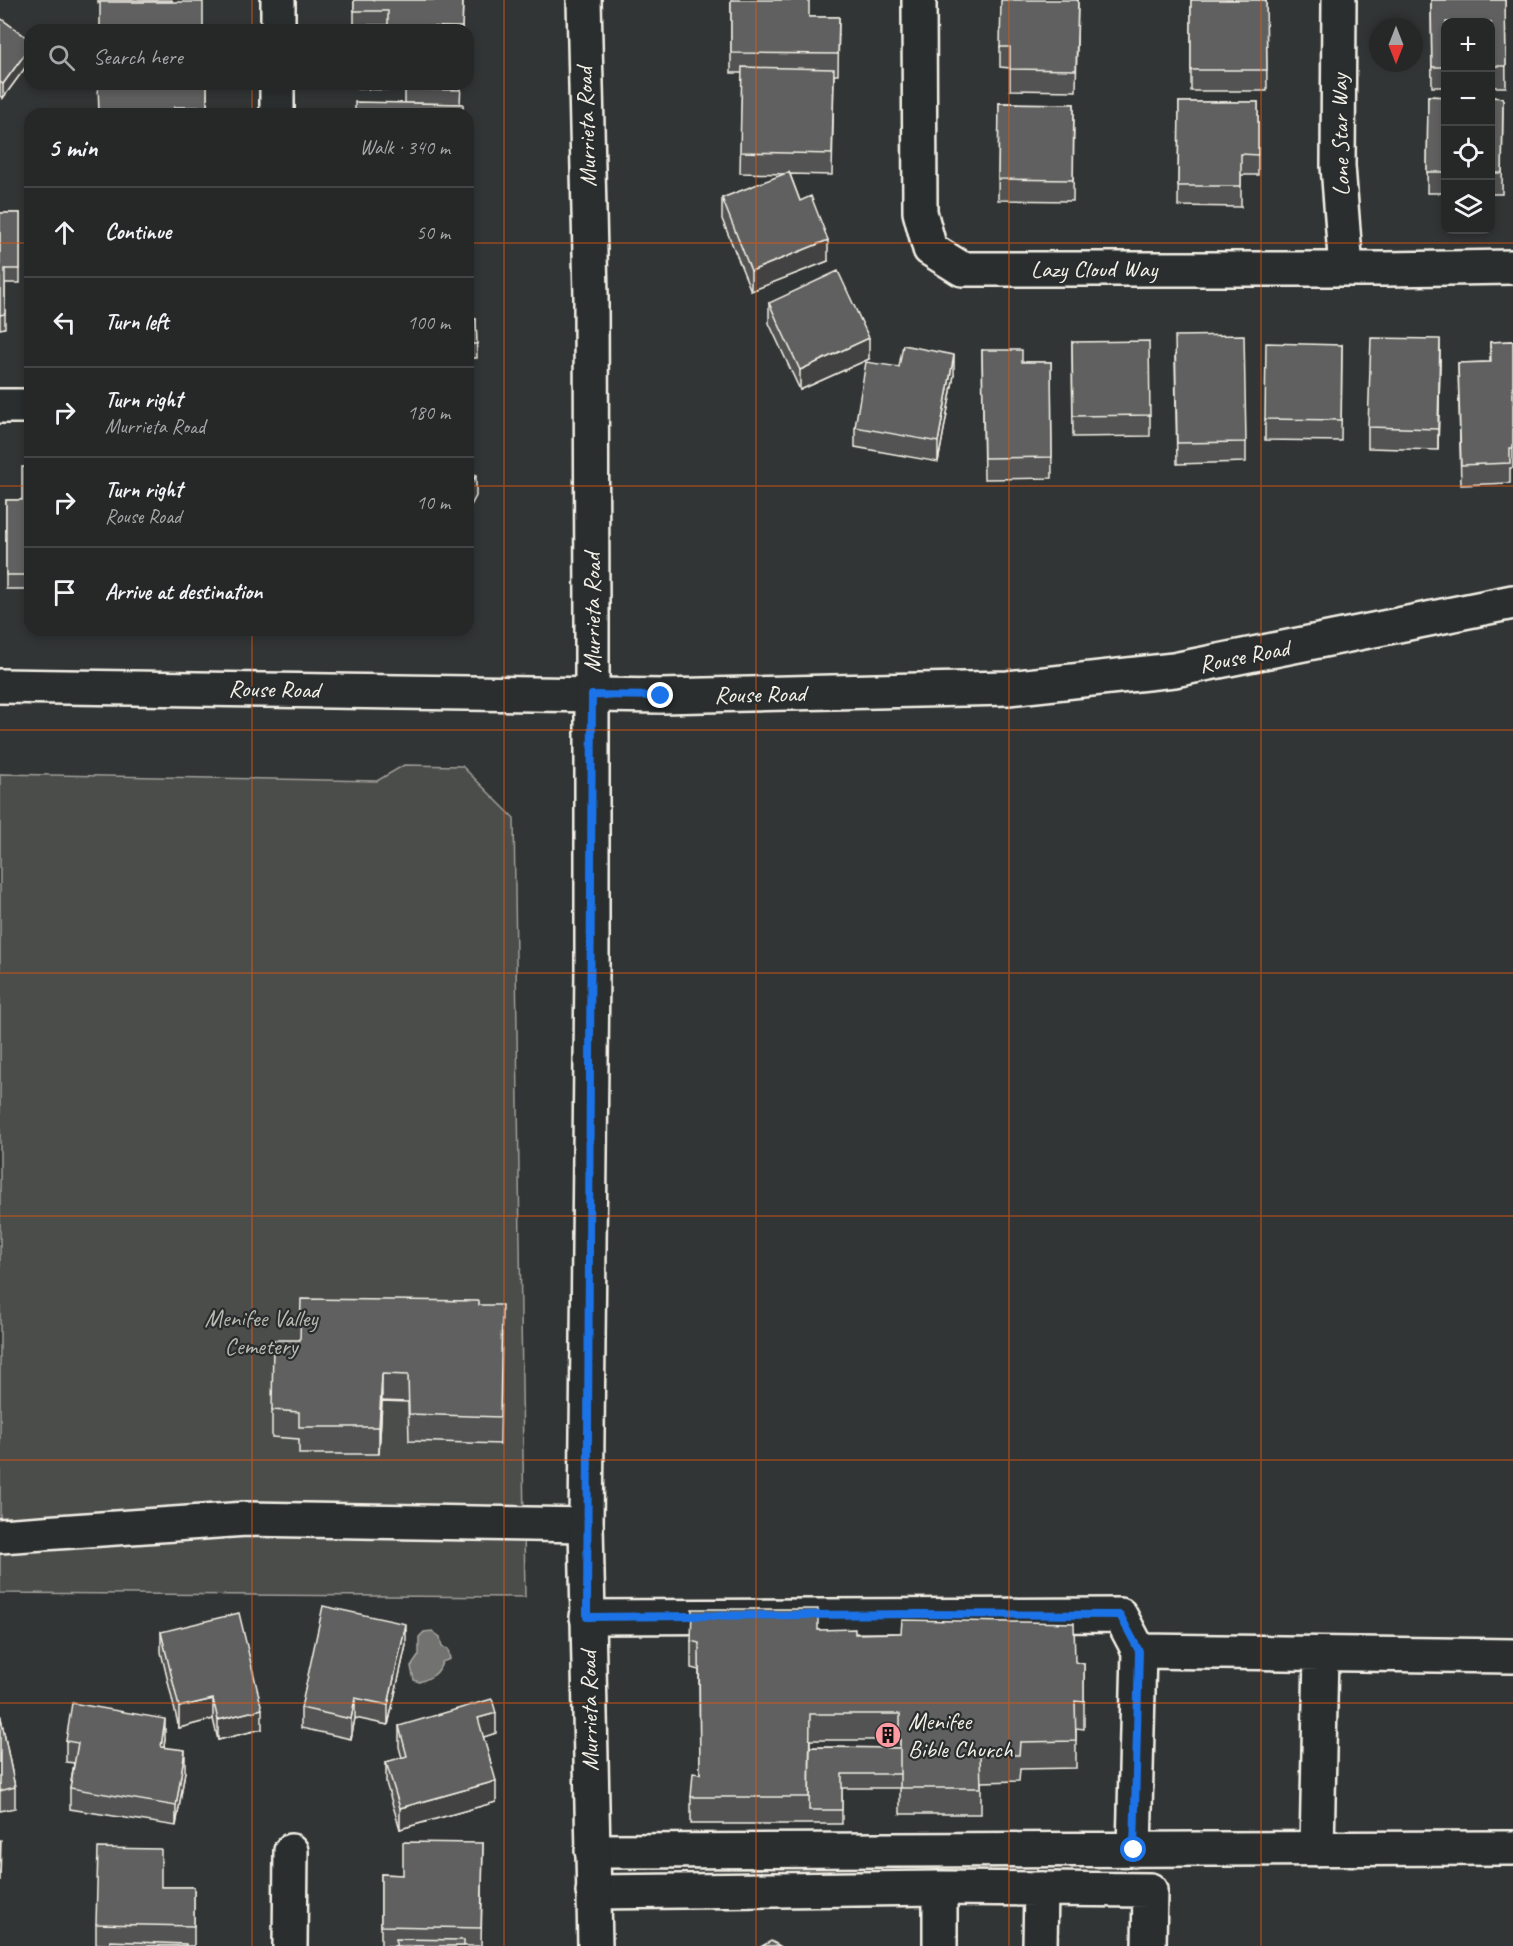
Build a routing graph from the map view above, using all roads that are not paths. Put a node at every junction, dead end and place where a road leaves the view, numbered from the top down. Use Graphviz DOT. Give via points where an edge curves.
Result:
graph roads {
  1 [pos="278,0"];
  2 [pos="584,0"];
  3 [pos="919,0"];
  4 [pos="1339,0"];
  5 [pos="278,24"];
  6 [pos="278,90"];
  7 [pos="277,108"];
  8 [pos="1513,267"];
  9 [pos="1346,269"];
  10 [pos="0,406"];
  11 [pos="24,406"];
  12 [pos="1513,603"];
  13 [pos="0,686"];
  14 [pos="592,695"];
  15 [pos="586,1525"];
  16 [pos="0,1536"];
  17 [pos="587,1617"];
  18 [pos="1139,1651"];
  19 [pos="1321,1654"];
  20 [pos="1513,1656"];
  21 [pos="1513,1848"];
  22 [pos="1317,1849"];
  23 [pos="1134,1850"];
  24 [pos="291,1851"];
  25 [pos="592,1851"];
  26 [pos="940,1888"];
  27 [pos="1041,1889"];
  28 [pos="593,1892"];
  29 [pos="290,1946"];
  30 [pos="595,1946"];
  31 [pos="940,1946"];
  32 [pos="1040,1946"];
  33 [pos="1149,1946"];
  1 -- 5 [label="street"];
  2 -- 14 [label="street, Murrieta Road" via="591,308"];
  3 -- 9 [label="street, Lazy Cloud Way" via="920,212 930,249 962,269"];
  4 -- 9 [label="street, Lone Star Way" via="1338,166"];
  6 -- 7 [label="street"];
  8 -- 9 [label="street, Lazy Cloud Way"];
  10 -- 11 [label="street"];
  12 -- 14 [label="street, Rouse Road" via="1174,670 1080,682 900,692"];
  13 -- 14 [label="street, Rouse Road"];
  14 -- 15 [label="street, Murrieta Road"];
  15 -- 16 [label="street" via="246,1519"];
  15 -- 17 [label="street, Murrieta Road"];
  17 -- 18 [label="street" via="1120,1615"];
  17 -- 25 [label="street, Murrieta Road"];
  18 -- 19 [label="street"];
  18 -- 23 [label="street"];
  19 -- 20 [label="street"];
  19 -- 22 [label="street"];
  21 -- 22 [label="street"];
  22 -- 23 [label="street"];
  23 -- 25 [label="street"];
  24 -- 29 [label="street"];
  25 -- 28 [label="street, Murrieta Road"];
  26 -- 27 [label="street"];
  26 -- 28 [label="street"];
  26 -- 31 [label="street"];
  27 -- 32 [label="street"];
  27 -- 33 [label="street" via="1150,1890"];
  28 -- 30 [label="street, Murrieta Road"];
}
